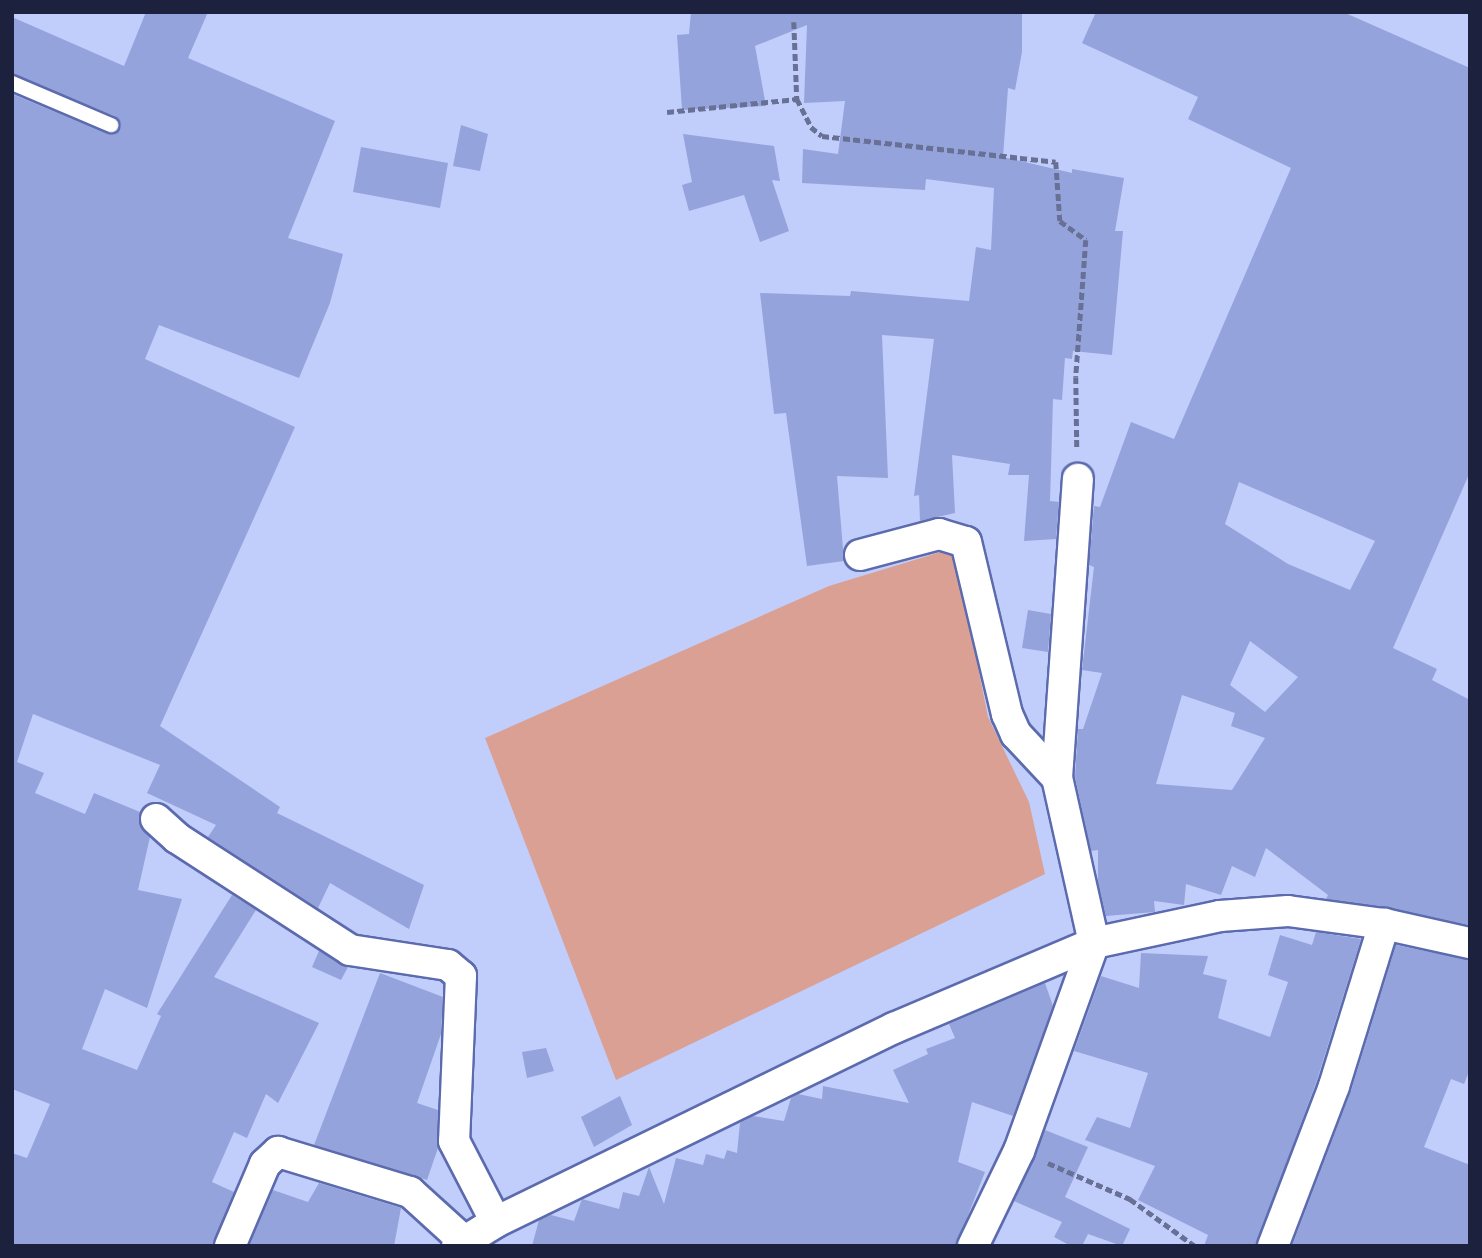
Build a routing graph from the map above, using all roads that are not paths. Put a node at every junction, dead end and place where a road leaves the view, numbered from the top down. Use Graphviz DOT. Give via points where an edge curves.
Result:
graph roads {
  1 [pos="12,83"];
  2 [pos="111,125"];
  3 [pos="1078,479"];
  4 [pos="860,555"];
  5 [pos="1057,778"];
  6 [pos="156,819"];
  7 [pos="1384,924"];
  8 [pos="1094,943"];
  9 [pos="1470,943"];
  10 [pos="496,1222"];
  11 [pos="460,1244"];
  12 [pos="230,1246"];
  13 [pos="973,1246"];
  14 [pos="1273,1246"];
  1 -- 2 [label="lane"];
  3 -- 5 [label="street"];
  4 -- 5 [label="street" via="939,534 966,542 1007,714 1016,734"];
  5 -- 8 [label="street"];
  6 -- 10 [label="street" via="177,838 350,950 448,965 461,976 454,1141"];
  7 -- 8 [label="street" via="1288,911 1251,912"];
  7 -- 9 [label="street"];
  7 -- 14 [label="street" via="1334,1086"];
  8 -- 10 [label="street" via="894,1028"];
  8 -- 13 [label="street" via="1019,1151"];
  10 -- 11 [label="street"];
  11 -- 12 [label="street" via="410,1192 278,1153 265,1164"];
}
